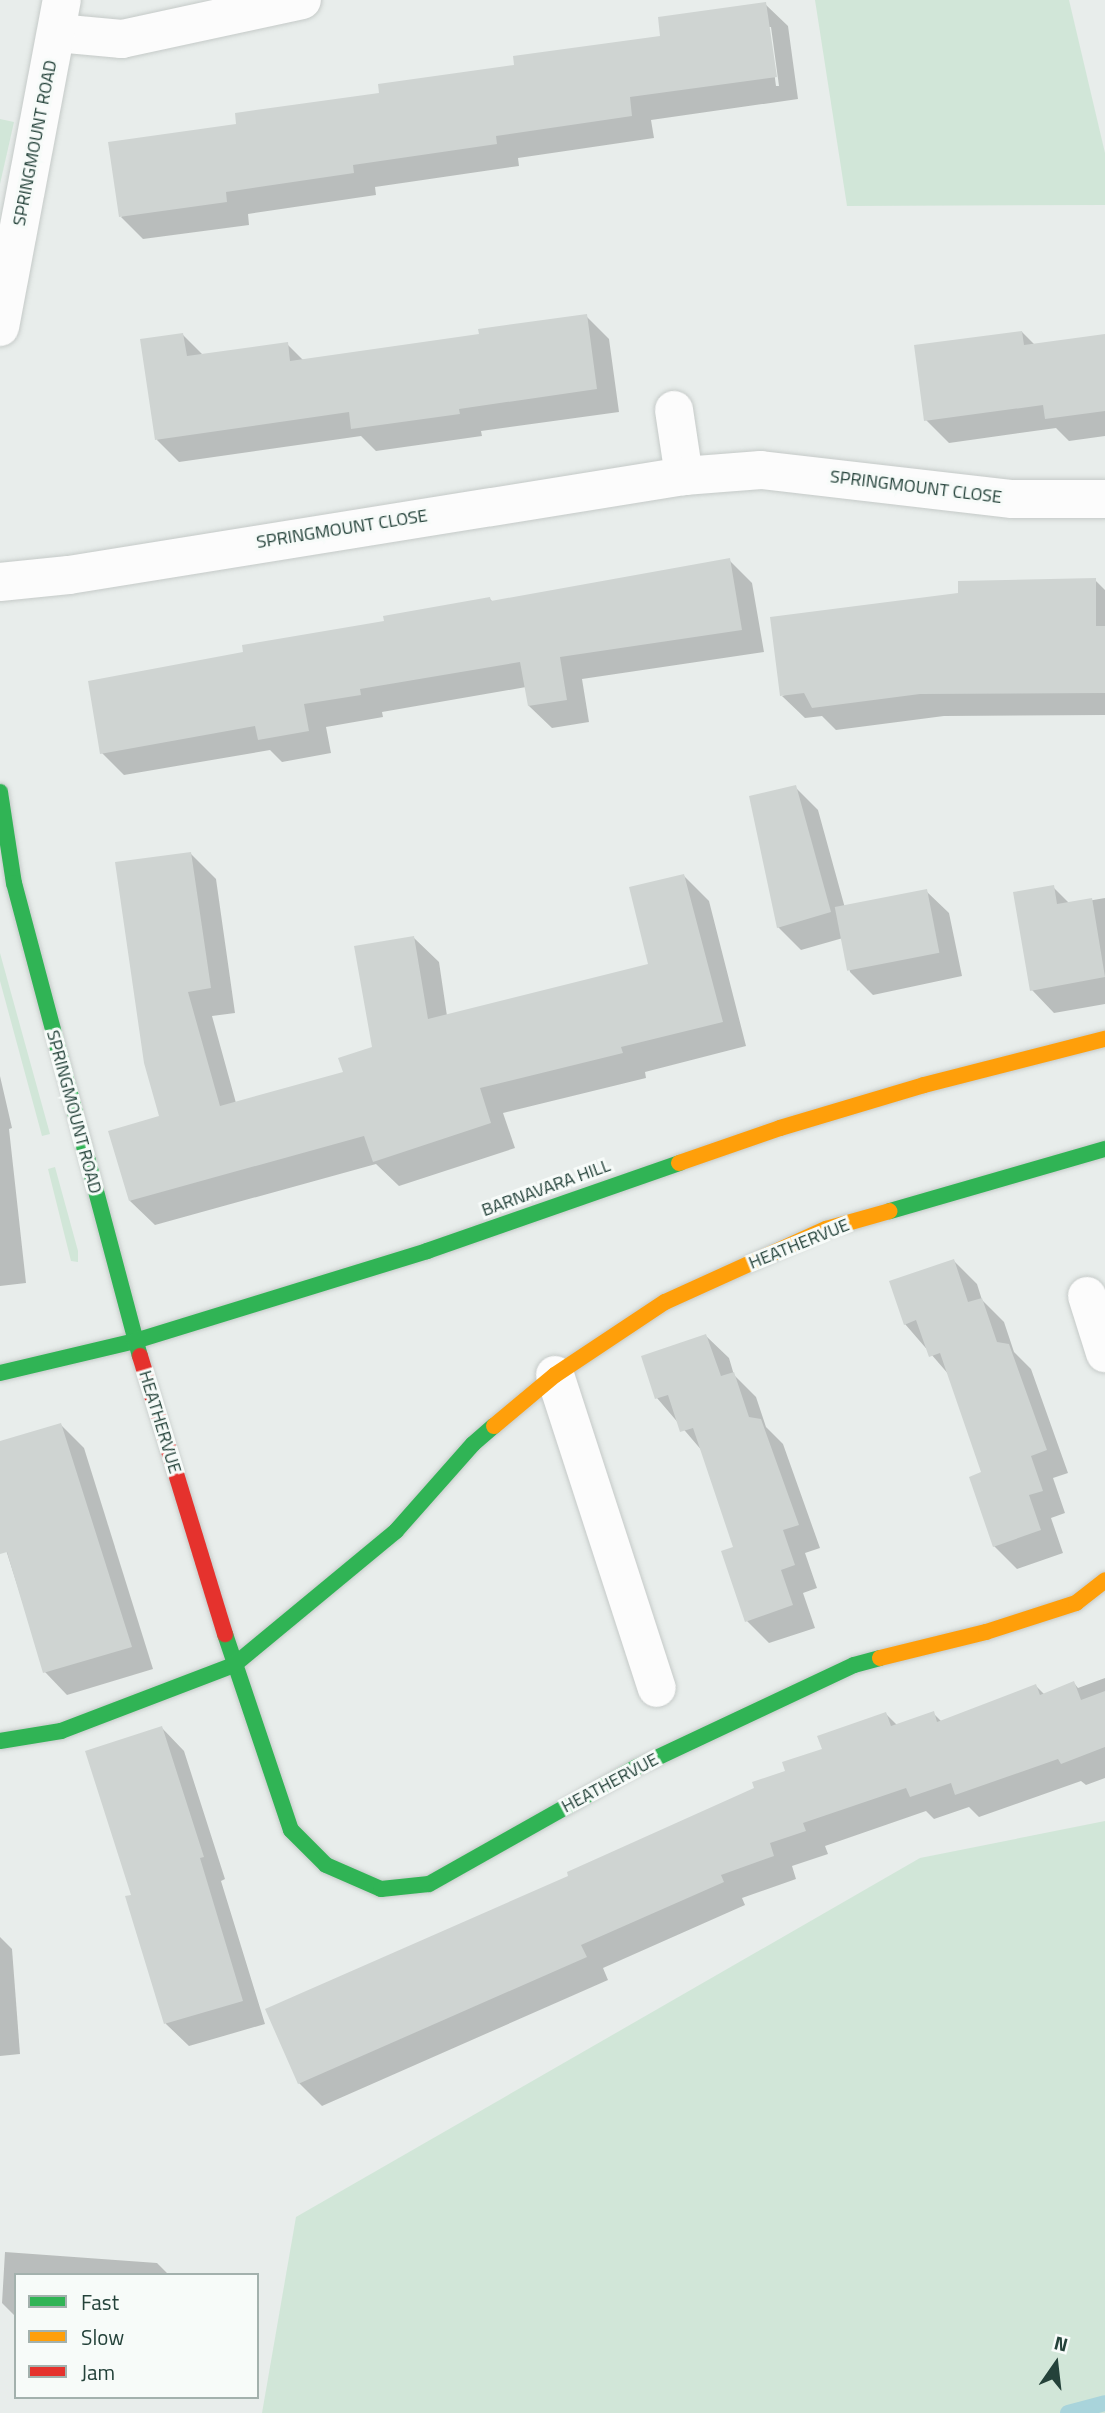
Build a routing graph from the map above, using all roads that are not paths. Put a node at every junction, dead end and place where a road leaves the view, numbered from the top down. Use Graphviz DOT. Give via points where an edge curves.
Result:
graph roads {
  1 [pos="302,0"];
  2 [pos="60,16"];
  3 [pos="0,327"];
  4 [pos="674,410"];
  5 [pos="684,476"];
  6 [pos="1105,499"];
  7 [pos="0,582"];
  8 [pos="0,792"];
  9 [pos="7,885"];
  10 [pos="1105,1039"];
  11 [pos="1105,1149"];
  12 [pos="1087,1296"];
  13 [pos="135,1340"];
  14 [pos="1105,1353"];
  15 [pos="0,1373"];
  16 [pos="555,1375"];
  17 [pos="1105,1580"];
  18 [pos="234,1665"];
  19 [pos="657,1688"];
  20 [pos="0,1741"];
  1 -- 2 [label="street" via="122,39"];
  2 -- 3 [label="street, SPRINGMOUNT ROAD"];
  4 -- 5 [label="street"];
  5 -- 6 [label="street, SPRINGMOUNT CLOSE" via="761,470 1012,499"];
  5 -- 7 [label="street, SPRINGMOUNT CLOSE" via="69,575"];
  8 -- 9 [label="street, SPRINGMOUNT ROAD"];
  9 -- 13 [label="street, SPRINGMOUNT ROAD"];
  10 -- 13 [label="street, BARNAVARA HILL" via="780,1128 427,1251"];
  11 -- 16 [label="street, HEATHERVUE" via="826,1229 666,1302"];
  12 -- 14 [label="street"];
  13 -- 15 [label="street, BARNAVARA HILL"];
  13 -- 18 [label="street, HEATHERVUE"];
  16 -- 18 [label="street, HEATHERVUE" via="473,1444 397,1531"];
  16 -- 19 [label="street"];
  17 -- 18 [label="street, HEATHERVUE" via="1076,1603 986,1632 854,1665 635,1768 429,1884 381,1889 326,1865 291,1830"];
  18 -- 20 [label="street, HEATHERVUE" via="61,1731"];
}
